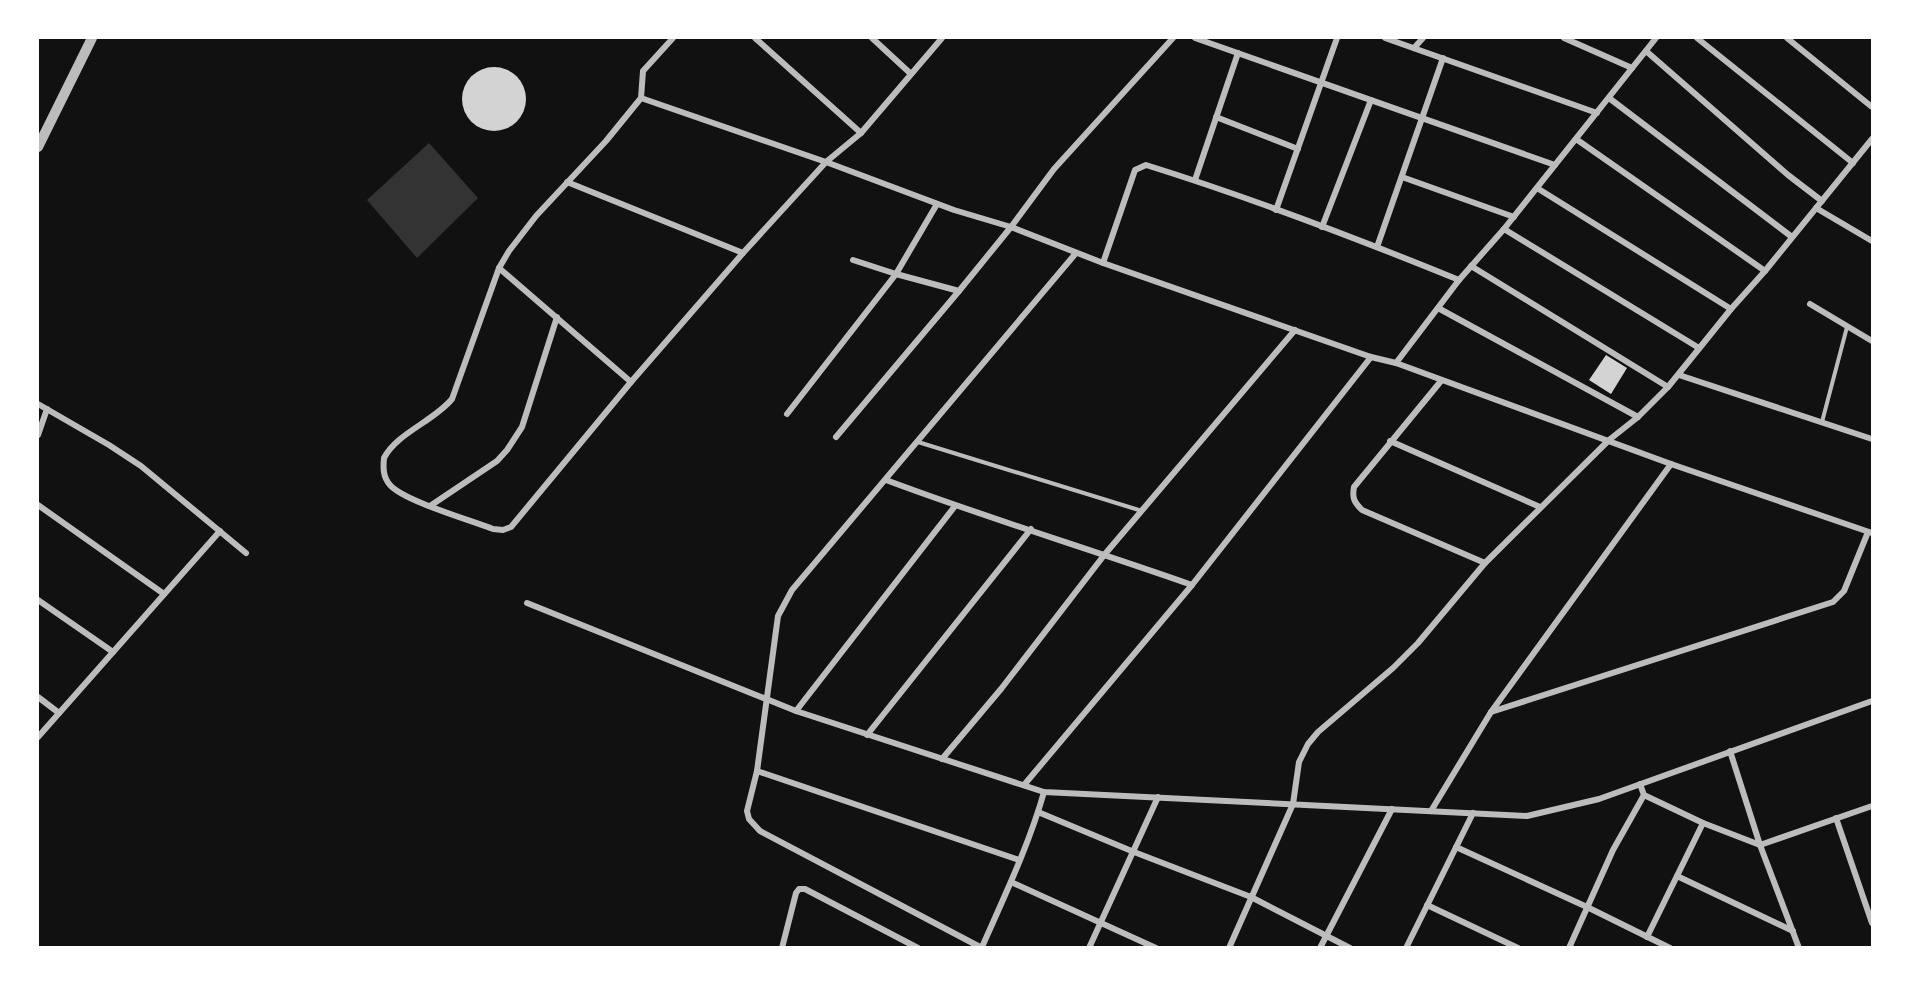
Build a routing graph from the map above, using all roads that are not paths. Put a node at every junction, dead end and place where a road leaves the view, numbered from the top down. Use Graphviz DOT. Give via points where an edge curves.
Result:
graph roads {
  1 [pos="92,38"];
  2 [pos="673,38"];
  3 [pos="755,38"];
  4 [pos="872,38"];
  5 [pos="942,38"];
  6 [pos="1173,38"];
  7 [pos="1195,38"];
  8 [pos="1338,38"];
  9 [pos="1385,38"];
  10 [pos="1422,38"];
  11 [pos="1564,38"];
  12 [pos="1656,38"];
  13 [pos="1697,38"];
  14 [pos="1787,38"];
  15 [pos="1414,48"];
  16 [pos="1646,51"];
  17 [pos="1238,53"];
  18 [pos="1443,58"];
  19 [pos="1632,68"];
  20 [pos="911,74"];
  21 [pos="1322,83"];
  22 [pos="641,98"];
  23 [pos="1609,98"];
  24 [pos="1371,100"];
  25 [pos="1872,107"];
  26 [pos="1597,113"];
  27 [pos="1216,117"];
  28 [pos="1423,118"];
  29 [pos="861,134"];
  30 [pos="1576,139"];
  31 [pos="1871,143"];
  32 [pos="38,147"];
  33 [pos="1298,149"];
  34 [pos="826,162"];
  35 [pos="1853,163"];
  36 [pos="1555,165"];
  37 [pos="1402,177"];
  38 [pos="1195,180"];
  39 [pos="567,182"];
  40 [pos="1537,188"];
  41 [pos="1822,201"];
  42 [pos="937,204"];
  43 [pos="1816,208"];
  44 [pos="1276,210"];
  45 [pos="1514,217"];
  46 [pos="1011,227"];
  47 [pos="1322,227"];
  48 [pos="1504,230"];
  49 [pos="1792,237"];
  50 [pos="1872,241"];
  51 [pos="1377,247"];
  52 [pos="743,253"];
  53 [pos="1076,253"];
  54 [pos="853,260"];
  55 [pos="1103,263"];
  56 [pos="1471,266"];
  57 [pos="499,268"];
  58 [pos="1765,271"];
  59 [pos="896,274"];
  60 [pos="1459,280"];
  61 [pos="959,291"];
  62 [pos="1810,304"];
  63 [pos="1438,308"];
  64 [pos="1731,309"];
  65 [pos="557,317"];
  66 [pos="1847,326"];
  67 [pos="1295,330"];
  68 [pos="1872,341"];
  69 [pos="1699,348"];
  70 [pos="1371,357"];
  71 [pos="1396,363"];
  72 [pos="1679,375"];
  73 [pos="1441,381"];
  74 [pos="631,382"];
  75 [pos="1668,387"];
  76 [pos="38,404"];
  77 [pos="48,409"];
  78 [pos="787,414"];
  79 [pos="1638,417"];
  80 [pos="1822,422"];
  81 [pos="38,435"];
  82 [pos="836,437"];
  83 [pos="1872,439"];
  84 [pos="1609,440"];
  85 [pos="1390,441"];
  86 [pos="918,442"];
  87 [pos="1671,464"];
  88 [pos="886,480"];
  89 [pos="38,504"];
  90 [pos="430,506"];
  91 [pos="955,506"];
  92 [pos="1540,507"];
  93 [pos="1142,511"];
  94 [pos="1031,530"];
  95 [pos="220,531"];
  96 [pos="1870,532"];
  97 [pos="246,553"];
  98 [pos="1106,554"];
  99 [pos="1485,563"];
  100 [pos="1192,585"];
  101 [pos="164,594"];
  102 [pos="38,600"];
  103 [pos="527,603"];
  104 [pos="113,652"];
  105 [pos="38,697"];
  106 [pos="766,699"];
  107 [pos="1872,701"];
  108 [pos="796,711"];
  109 [pos="1491,712"];
  110 [pos="59,713"];
  111 [pos="867,735"];
  112 [pos="38,737"];
  113 [pos="1730,752"];
  114 [pos="942,759"];
  115 [pos="757,771"];
  116 [pos="1640,784"];
  117 [pos="1024,785"];
  118 [pos="1044,792"];
  119 [pos="1644,795"];
  120 [pos="1158,797"];
  121 [pos="1293,804"];
  122 [pos="1872,806"];
  123 [pos="1392,809"];
  124 [pos="1431,811"];
  125 [pos="1038,813"];
  126 [pos="1473,813"];
  127 [pos="1836,818"];
  128 [pos="1703,823"];
  129 [pos="1760,844"];
  130 [pos="1456,847"];
  131 [pos="1134,852"];
  132 [pos="1019,860"];
  133 [pos="1677,876"];
  134 [pos="1011,882"];
  135 [pos="1251,897"];
  136 [pos="1427,905"];
  137 [pos="1587,907"];
  138 [pos="1100,921"];
  139 [pos="1872,923"];
  140 [pos="1793,931"];
  141 [pos="1326,935"];
  142 [pos="1647,937"];
  143 [pos="982,947"];
  144 [pos="782,948"];
  145 [pos="918,948"];
  146 [pos="1089,948"];
  147 [pos="1156,948"];
  148 [pos="1228,948"];
  149 [pos="1320,948"];
  150 [pos="1350,948"];
  151 [pos="1406,948"];
  152 [pos="1518,948"];
  153 [pos="1569,948"];
  154 [pos="1670,948"];
  155 [pos="1799,948"];
  1 -- 32 [label="street"];
  2 -- 22 [label="street" via="643,71"];
  3 -- 29 [label="street"];
  4 -- 20 [label="street"];
  5 -- 20 [label="street"];
  6 -- 46 [label="street" via="1054,169"];
  7 -- 17 [label="street"];
  8 -- 21 [label="street"];
  9 -- 15 [label="street"];
  10 -- 15 [label="street"];
  11 -- 19 [label="street"];
  12 -- 16 [label="street"];
  13 -- 35 [label="street"];
  14 -- 25 [label="street"];
  15 -- 18 [label="street"];
  16 -- 19 [label="street"];
  16 -- 41 [label="street"];
  17 -- 21 [label="street"];
  17 -- 27 [label="street"];
  18 -- 26 [label="street"];
  18 -- 28 [label="street"];
  19 -- 23 [label="street"];
  20 -- 29 [label="street"];
  21 -- 24 [label="street"];
  21 -- 33 [label="street"];
  22 -- 34 [label="street"];
  22 -- 39 [label="street"];
  23 -- 26 [label="street"];
  23 -- 49 [label="street"];
  24 -- 28 [label="street"];
  24 -- 47 [label="street"];
  26 -- 30 [label="street"];
  27 -- 33 [label="street"];
  27 -- 38 [label="street"];
  28 -- 36 [label="street"];
  28 -- 37 [label="street"];
  29 -- 34 [label="street"];
  30 -- 36 [label="street"];
  30 -- 58 [label="street"];
  31 -- 35 [label="street"];
  33 -- 44 [label="street"];
  34 -- 42 [label="street"];
  34 -- 52 [label="street"];
  35 -- 41 [label="street"];
  36 -- 40 [label="street"];
  37 -- 45 [label="street"];
  37 -- 51 [label="street"];
  38 -- 44 [label="street"];
  38 -- 55 [label="street" via="1146,165 1135,170"];
  39 -- 52 [label="street"];
  39 -- 57 [label="street" via="522,234"];
  40 -- 45 [label="street"];
  40 -- 64 [label="street"];
  41 -- 43 [label="street"];
  42 -- 46 [label="street"];
  42 -- 59 [label="street"];
  43 -- 49 [label="street"];
  43 -- 50 [label="street"];
  44 -- 47 [label="street"];
  45 -- 48 [label="street"];
  46 -- 53 [label="street"];
  46 -- 61 [label="street"];
  47 -- 51 [label="street"];
  48 -- 56 [label="street"];
  48 -- 69 [label="street"];
  49 -- 58 [label="street"];
  51 -- 60 [label="street"];
  52 -- 74 [label="street"];
  53 -- 55 [label="street"];
  53 -- 86 [label="street"];
  54 -- 59 [label="street"];
  55 -- 67 [label="street"];
  56 -- 60 [label="street"];
  56 -- 75 [label="street"];
  57 -- 65 [label="street"];
  57 -- 90 [label="street" via="452,399 394,445 384,458 385,478 390,485"];
  58 -- 64 [label="street"];
  59 -- 61 [label="street"];
  59 -- 78 [label="street"];
  60 -- 63 [label="street"];
  61 -- 82 [label="street"];
  62 -- 66 [label="street"];
  63 -- 71 [label="street"];
  63 -- 79 [label="street"];
  64 -- 69 [label="street"];
  65 -- 74 [label="street"];
  65 -- 90 [label="street" via="522,427 514,440 497,461"];
  66 -- 68 [label="street"];
  66 -- 80 [label="lane"];
  67 -- 70 [label="street"];
  67 -- 93 [label="street"];
  69 -- 72 [label="street"];
  70 -- 71 [label="street"];
  70 -- 100 [label="street"];
  71 -- 73 [label="street"];
  72 -- 75 [label="street"];
  72 -- 80 [label="street"];
  73 -- 84 [label="street"];
  73 -- 85 [label="street"];
  74 -- 90 [label="street" via="511,527 493,528"];
  75 -- 79 [label="street"];
  76 -- 77 [label="street"];
  77 -- 81 [label="street"];
  77 -- 95 [label="street" via="141,466"];
  79 -- 84 [label="street"];
  80 -- 83 [label="street"];
  84 -- 87 [label="street"];
  84 -- 92 [label="street"];
  85 -- 92 [label="street"];
  85 -- 99 [label="street" via="1354,488 1355,503 1362,510"];
  86 -- 88 [label="street"];
  86 -- 93 [label="lane"];
  87 -- 96 [label="street"];
  87 -- 109 [label="street"];
  88 -- 91 [label="street"];
  88 -- 106 [label="street" via="784,602 778,616"];
  89 -- 101 [label="street"];
  91 -- 94 [label="street"];
  91 -- 108 [label="street"];
  92 -- 99 [label="street"];
  93 -- 98 [label="street"];
  94 -- 98 [label="street"];
  94 -- 111 [label="street"];
  95 -- 97 [label="street"];
  95 -- 101 [label="street"];
  96 -- 109 [label="street" via="1844,591 1833,602"];
  98 -- 100 [label="street"];
  98 -- 114 [label="street"];
  99 -- 121 [label="street" via="1418,643 1308,744 1299,762"];
  100 -- 117 [label="street"];
  101 -- 104 [label="street"];
  102 -- 104 [label="street"];
  103 -- 106 [label="street"];
  104 -- 110 [label="street"];
  105 -- 110 [label="street"];
  106 -- 108 [label="street"];
  106 -- 115 [label="street"];
  107 -- 113 [label="street"];
  108 -- 111 [label="street"];
  109 -- 124 [label="street"];
  110 -- 112 [label="street"];
  111 -- 114 [label="street"];
  113 -- 116 [label="street"];
  113 -- 129 [label="street"];
  114 -- 117 [label="street"];
  115 -- 132 [label="street"];
  115 -- 143 [label="street" via="747,811 760,831"];
  116 -- 119 [label="street"];
  116 -- 126 [label="street" via="1599,799 1527,816"];
  117 -- 118 [label="street"];
  118 -- 120 [label="street"];
  118 -- 125 [label="street"];
  119 -- 128 [label="street"];
  119 -- 137 [label="street"];
  120 -- 121 [label="street"];
  120 -- 131 [label="street"];
  121 -- 123 [label="street"];
  121 -- 135 [label="street"];
  122 -- 127 [label="street"];
  123 -- 124 [label="street"];
  123 -- 141 [label="street"];
  124 -- 126 [label="street"];
  125 -- 131 [label="street"];
  125 -- 132 [label="street"];
  126 -- 130 [label="street"];
  127 -- 129 [label="street"];
  127 -- 139 [label="street"];
  128 -- 129 [label="street"];
  128 -- 133 [label="street"];
  129 -- 140 [label="street"];
  130 -- 136 [label="street"];
  130 -- 137 [label="street"];
  131 -- 135 [label="street"];
  131 -- 138 [label="street"];
  132 -- 134 [label="street"];
  133 -- 140 [label="street"];
  133 -- 142 [label="street"];
  134 -- 138 [label="street"];
  134 -- 143 [label="street"];
  135 -- 141 [label="street"];
  135 -- 148 [label="street"];
  136 -- 151 [label="street"];
  136 -- 152 [label="street"];
  137 -- 142 [label="street"];
  137 -- 153 [label="street"];
  138 -- 146 [label="street"];
  138 -- 147 [label="street"];
  140 -- 155 [label="street"];
  141 -- 149 [label="street"];
  141 -- 150 [label="street"];
  142 -- 154 [label="street"];
  144 -- 145 [label="street" via="795,892 806,889"];
}
